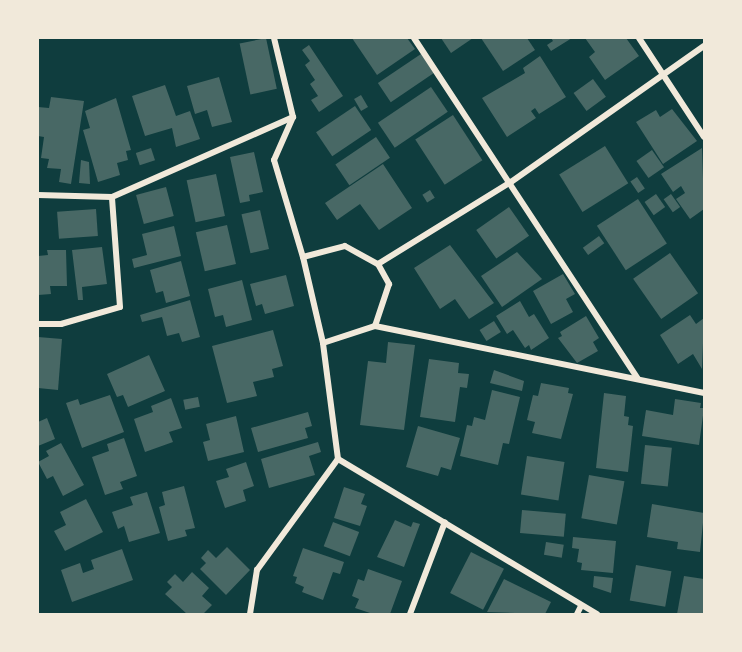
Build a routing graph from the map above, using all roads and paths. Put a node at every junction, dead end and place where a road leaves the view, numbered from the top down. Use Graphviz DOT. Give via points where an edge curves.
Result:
graph roads {
  1 [pos="274,38"];
  2 [pos="414,38"];
  3 [pos="639,38"];
  4 [pos="705,46"];
  5 [pos="662,74"];
  6 [pos="293,117"];
  7 [pos="705,137"];
  8 [pos="511,182"];
  9 [pos="38,195"];
  10 [pos="112,198"];
  11 [pos="303,257"];
  12 [pos="378,264"];
  13 [pos="38,324"];
  14 [pos="375,326"];
  15 [pos="323,343"];
  16 [pos="637,378"];
  17 [pos="705,393"];
  18 [pos="338,459"];
  19 [pos="445,522"];
  20 [pos="581,606"];
  21 [pos="250,615"];
  22 [pos="410,615"];
  23 [pos="577,615"];
  24 [pos="597,615"];
  1 -- 6 [label="street"];
  2 -- 8 [label="street"];
  3 -- 5 [label="street"];
  4 -- 5 [label="street"];
  5 -- 7 [label="street"];
  5 -- 8 [label="street"];
  6 -- 10 [label="street"];
  6 -- 11 [label="street" via="274,160"];
  8 -- 12 [label="street"];
  8 -- 16 [label="street"];
  9 -- 10 [label="street"];
  10 -- 13 [label="street" via="120,307 61,324"];
  11 -- 12 [label="street" via="345,246"];
  11 -- 15 [label="street"];
  12 -- 14 [label="street" via="389,284"];
  14 -- 15 [label="street"];
  14 -- 16 [label="street"];
  15 -- 18 [label="street"];
  16 -- 17 [label="street"];
  18 -- 19 [label="street"];
  18 -- 21 [label="street" via="257,570"];
  19 -- 20 [label="street"];
  19 -- 22 [label="street"];
  20 -- 23 [label="street"];
  20 -- 24 [label="street"];
}
